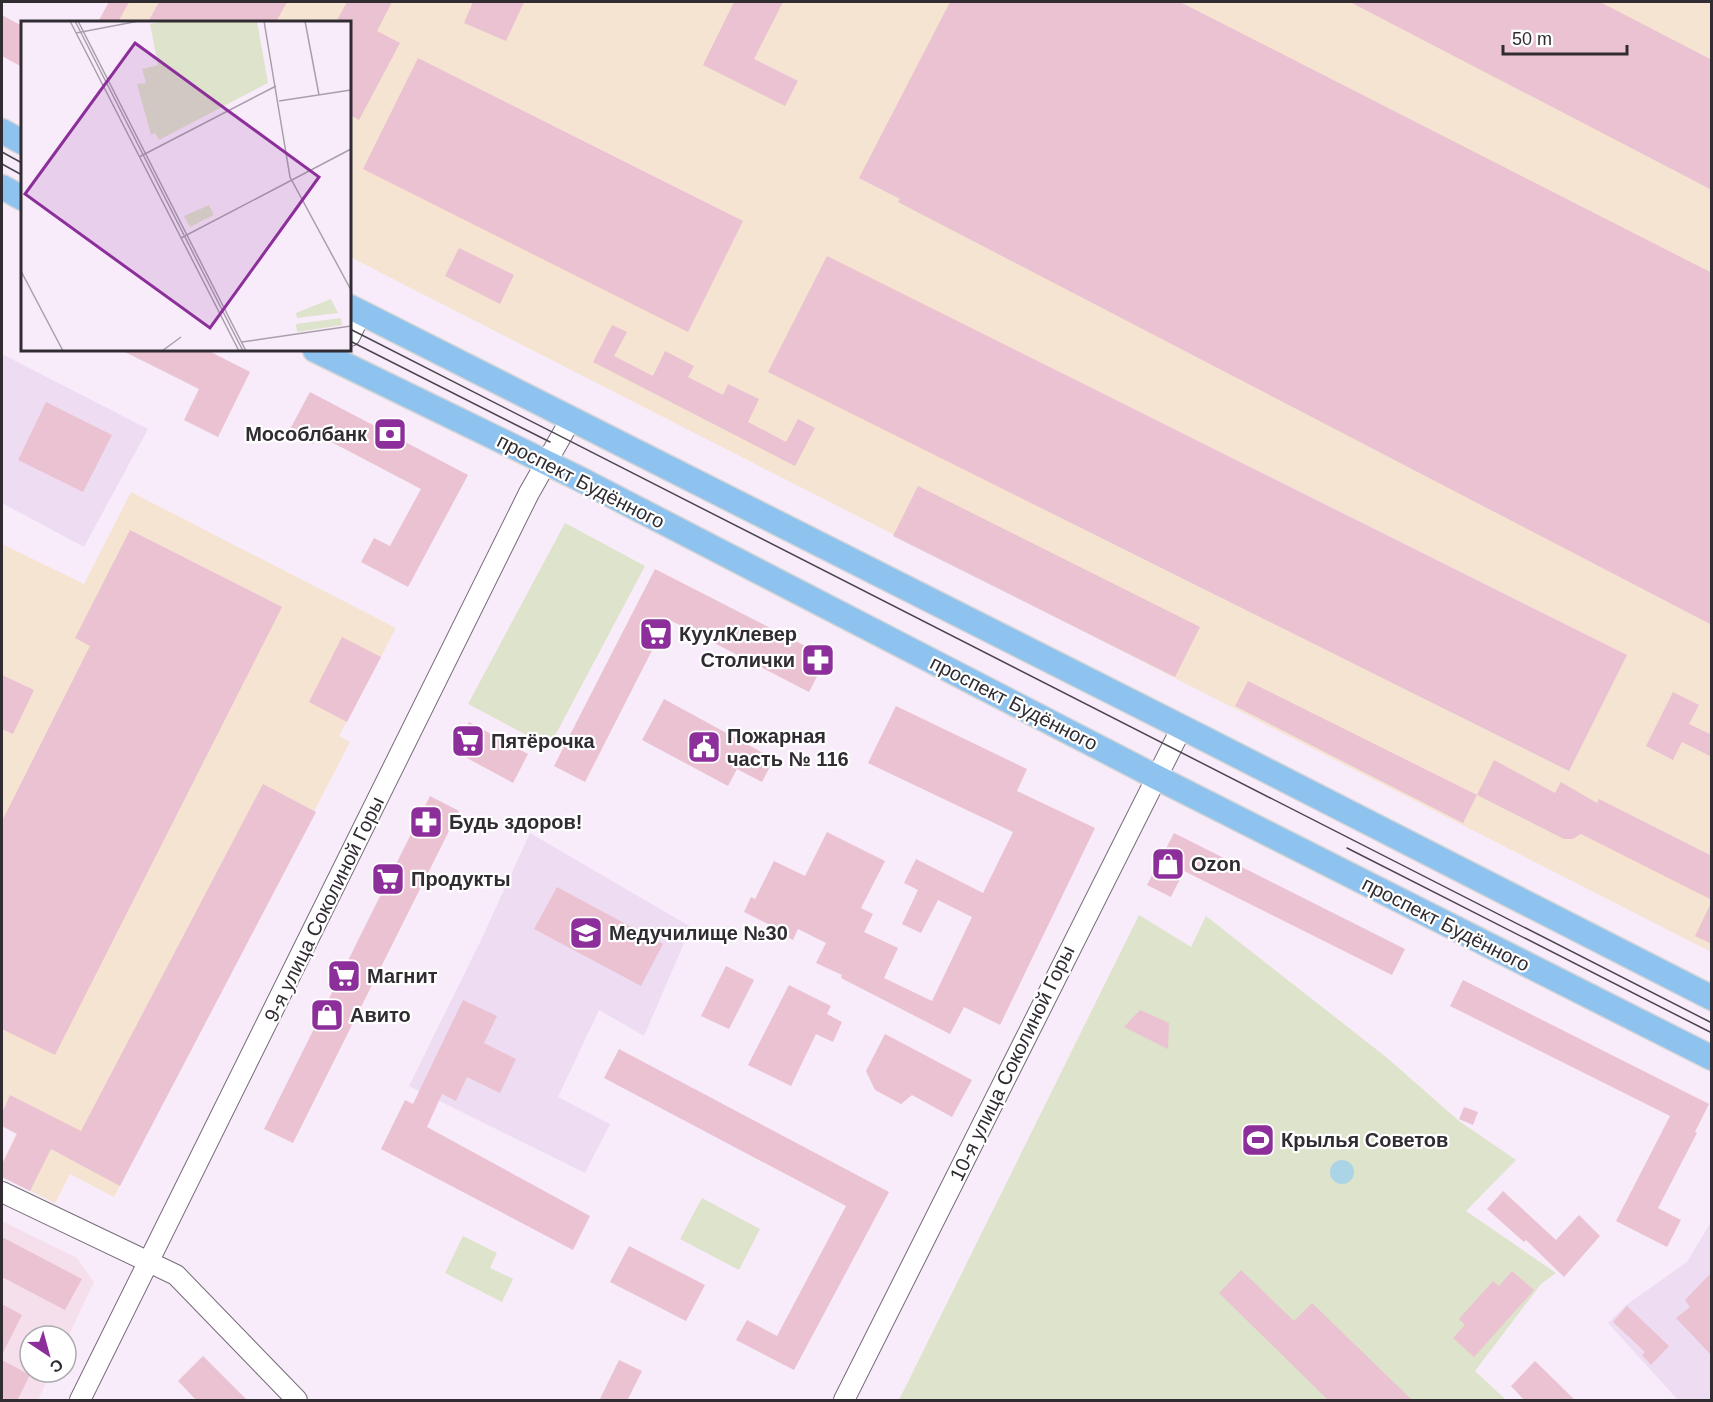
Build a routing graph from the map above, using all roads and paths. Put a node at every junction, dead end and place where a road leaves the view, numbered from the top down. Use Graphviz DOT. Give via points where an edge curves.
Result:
graph roads {
  1 [pos="2,131"];
  2 [pos="21,141"];
  3 [pos="2,187"];
  4 [pos="21,197"];
  5 [pos="356,310"];
  6 [pos="351,332"];
  7 [pos="320,351"];
  8 [pos="339,355"];
  9 [pos="571,419"];
  10 [pos="547,463"];
  11 [pos="1182,727"];
  12 [pos="1156,777"];
  13 [pos="1712,998"];
  14 [pos="1712,1058"];
  15 [pos="2,1192"];
  16 [pos="148,1262"];
  17 [pos="80,1401"];
  18 [pos="297,1401"];
  19 [pos="844,1401"];
  1 -- 2 [label="main road"];
  3 -- 4 [label="main road"];
  5 -- 6 [label="street"];
  5 -- 9 [label="main road"];
  7 -- 8 [label="main road, проспект Будённого"];
  8 -- 10 [label="main road, проспект Будённого"];
  9 -- 10 [label="street, 9-я улица Соколиной Горы"];
  9 -- 11 [label="main road"];
  10 -- 12 [label="main road, проспект Будённого"];
  10 -- 16 [label="street, 9-я улица Соколиной Горы"];
  11 -- 12 [label="street, 10-я улица Соколиной Горы"];
  11 -- 13 [label="main road"];
  12 -- 14 [label="main road, проспект Будённого"];
  12 -- 19 [label="street, 10-я улица Соколиной Горы"];
  15 -- 16 [label="street"];
  16 -- 17 [label="street, 9-я улица Соколиной Горы"];
  16 -- 18 [label="street" via="176,1275"];
}
